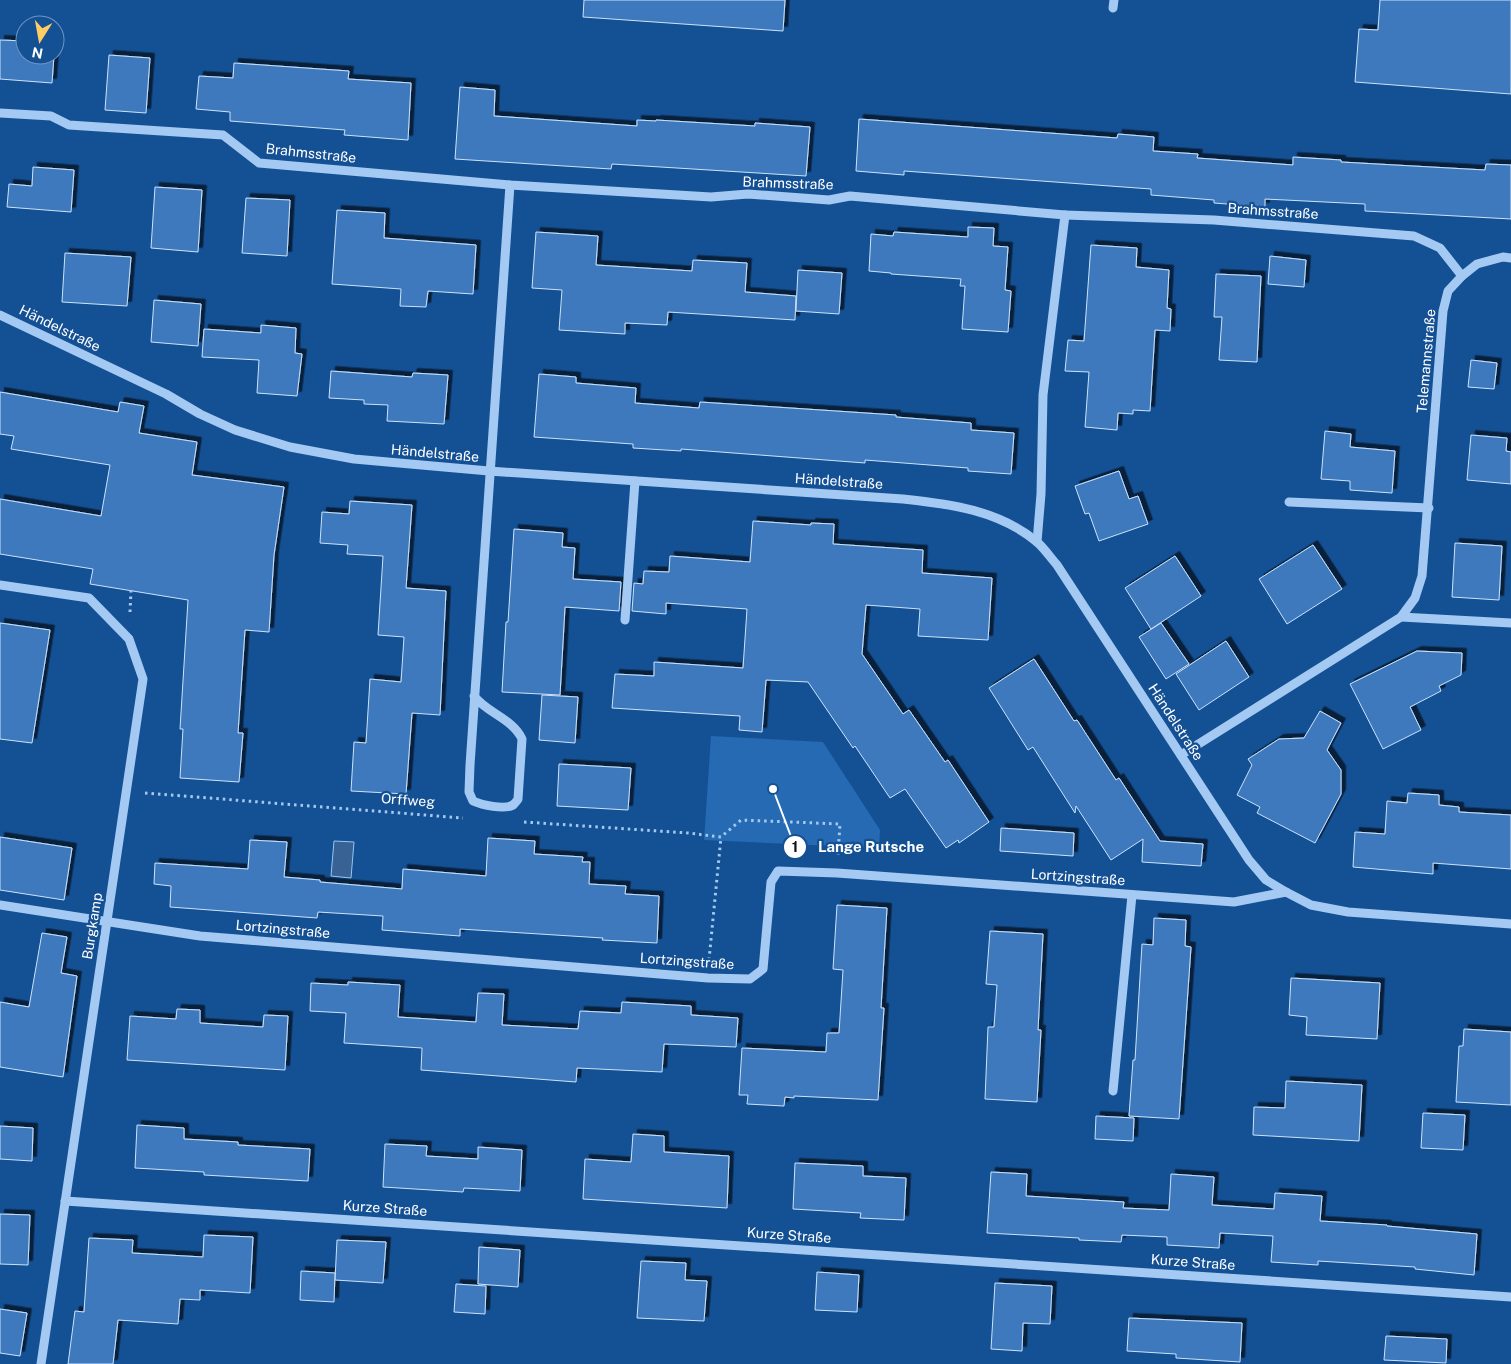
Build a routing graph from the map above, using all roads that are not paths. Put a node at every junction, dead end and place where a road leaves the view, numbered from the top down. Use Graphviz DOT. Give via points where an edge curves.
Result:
graph roads {
  1 [pos="0,113"];
  2 [pos="510,185"];
  3 [pos="1065,215"];
  4 [pos="1511,258"];
  5 [pos="1462,276"];
  6 [pos="0,314"];
  7 [pos="489,471"];
  8 [pos="635,482"];
  9 [pos="1289,502"];
  10 [pos="1429,508"];
  11 [pos="1037,542"];
  12 [pos="0,585"];
  13 [pos="1400,617"];
  14 [pos="625,620"];
  15 [pos="1511,623"];
  16 [pos="474,696"];
  17 [pos="1181,755"];
  18 [pos="1286,892"];
  19 [pos="1132,894"];
  20 [pos="0,905"];
  21 [pos="107,922"];
  22 [pos="1511,924"];
  23 [pos="1113,1091"];
  24 [pos="65,1201"];
  25 [pos="1511,1297"];
  26 [pos="41,1364"];
  1 -- 2 [label="street, Brahmsstraße" via="51,116 68,125 223,136 259,163"];
  2 -- 3 [label="street, Brahmsstraße" via="711,197 748,194 829,200 850,196"];
  2 -- 7 [label="street"];
  3 -- 5 [label="street, Brahmsstraße" via="1214,220 1414,236 1440,248"];
  3 -- 11 [label="street" via="1042,395"];
  4 -- 5 [label="street, Telemannstraße" via="1477,264"];
  5 -- 10 [label="street, Telemannstraße" via="1448,291 1443,311"];
  6 -- 7 [label="street, Händelstraße" via="235,430 290,447 354,459"];
  7 -- 8 [label="street, Händelstraße"];
  7 -- 16 [label="street"];
  8 -- 11 [label="street, Händelstraße" via="943,503 980,511 1013,526"];
  8 -- 14 [label="street"];
  9 -- 10 [label="street"];
  10 -- 13 [label="street, Telemannstraße" via="1422,576 1415,598"];
  11 -- 17 [label="street, Händelstraße" via="1072,587"];
  12 -- 21 [label="street, Burgkamp" via="89,598 129,639 143,679"];
  13 -- 15 [label="street"];
  13 -- 17 [label="street, Telemannstraße"];
  16 -- 16 [label="street" via="469,792 473,801 482,806 513,805 518,798 522,739 518,730"];
  17 -- 18 [label="street, Händelstraße" via="1249,860 1266,880"];
  18 -- 19 [label="street, Lortzingstraße" via="1234,902"];
  18 -- 22 [label="street, Händelstraße" via="1311,905 1348,912"];
  19 -- 21 [label="street, Lortzingstraße" via="778,871 772,882 763,969 750,979 200,936"];
  19 -- 23 [label="street"];
  20 -- 21 [label="street, Lortzingstraße"];
  21 -- 24 [label="street, Burgkamp"];
  24 -- 25 [label="street, Kurze Straße"];
  24 -- 26 [label="street, Burgkamp"];
}
